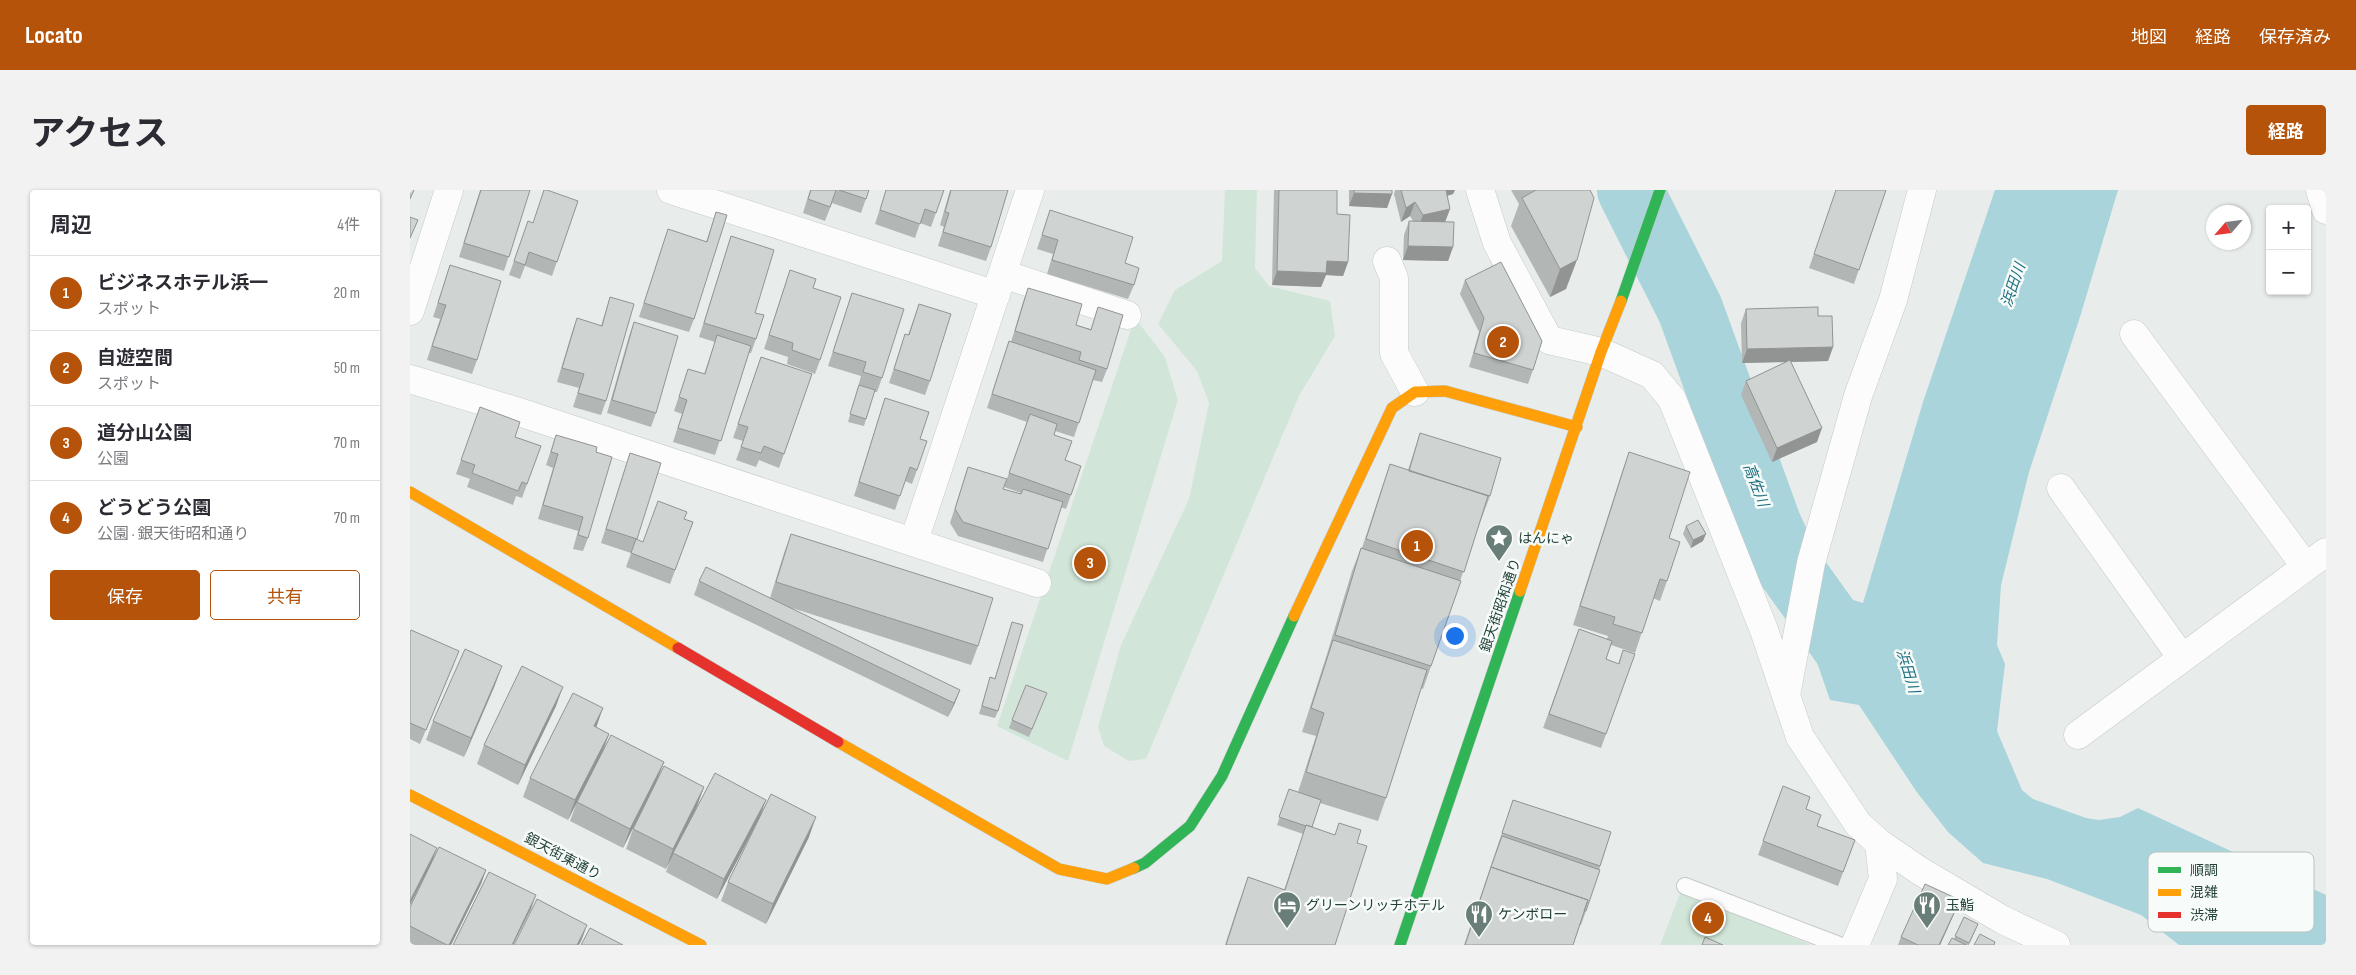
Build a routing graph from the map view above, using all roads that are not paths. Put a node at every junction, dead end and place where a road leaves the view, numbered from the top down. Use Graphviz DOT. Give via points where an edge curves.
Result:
graph roads {
  1 [pos="450,190"];
  2 [pos="671,190"];
  3 [pos="1030,190"];
  4 [pos="1480,190"];
  5 [pos="1922,190"];
  6 [pos="2320,190"];
  7 [pos="1660,192"];
  8 [pos="2326,210"];
  9 [pos="1387,262"];
  10 [pos="1000,285"];
  11 [pos="410,310"];
  12 [pos="1127,315"];
  13 [pos="2134,334"];
  14 [pos="1601,352"];
  15 [pos="410,379"];
  16 [pos="1415,392"];
  17 [pos="1577,427"];
  18 [pos="2061,488"];
  19 [pos="410,492"];
  20 [pos="914,541"];
  21 [pos="2316,559"];
  22 [pos="1037,583"];
  23 [pos="2182,658"];
  24 [pos="1786,693"];
  25 [pos="2078,735"];
  26 [pos="410,795"];
  27 [pos="1879,843"];
  28 [pos="1685,886"];
  29 [pos="701,945"];
  30 [pos="1400,945"];
  31 [pos="1839,945"];
  32 [pos="1855,945"];
  33 [pos="2056,945"];
  1 -- 11 [label="street"];
  2 -- 10 [label="street"];
  3 -- 10 [label="street"];
  4 -- 14 [label="street" via="1497,243 1549,340"];
  5 -- 24 [label="street" via="1893,300 1858,396 1811,563"];
  6 -- 8 [label="street"];
  7 -- 14 [label="street, 銀天街昭和通り"];
  9 -- 16 [label="street" via="1394,278 1394,353"];
  10 -- 12 [label="street"];
  10 -- 20 [label="street"];
  13 -- 21 [label="street"];
  14 -- 17 [label="street, 銀天街昭和通り"];
  14 -- 24 [label="street" via="1652,375 1672,399"];
  15 -- 20 [label="street"];
  16 -- 17 [label="street" via="1445,391"];
  16 -- 19 [label="street" via="1392,408 1222,776 1190,826 1145,863 1107,879 1059,869 1018,847"];
  17 -- 30 [label="street, 銀天街昭和通り"];
  18 -- 23 [label="street"];
  20 -- 22 [label="street"];
  21 -- 23 [label="street"];
  23 -- 25 [label="street"];
  24 -- 27 [label="street" via="1800,737 1858,824"];
  26 -- 29 [label="street, 銀天街東通り"];
  27 -- 32 [label="street" via="1883,879"];
  27 -- 33 [label="street" via="2003,920"];
  28 -- 31 [label="lane"];
}
